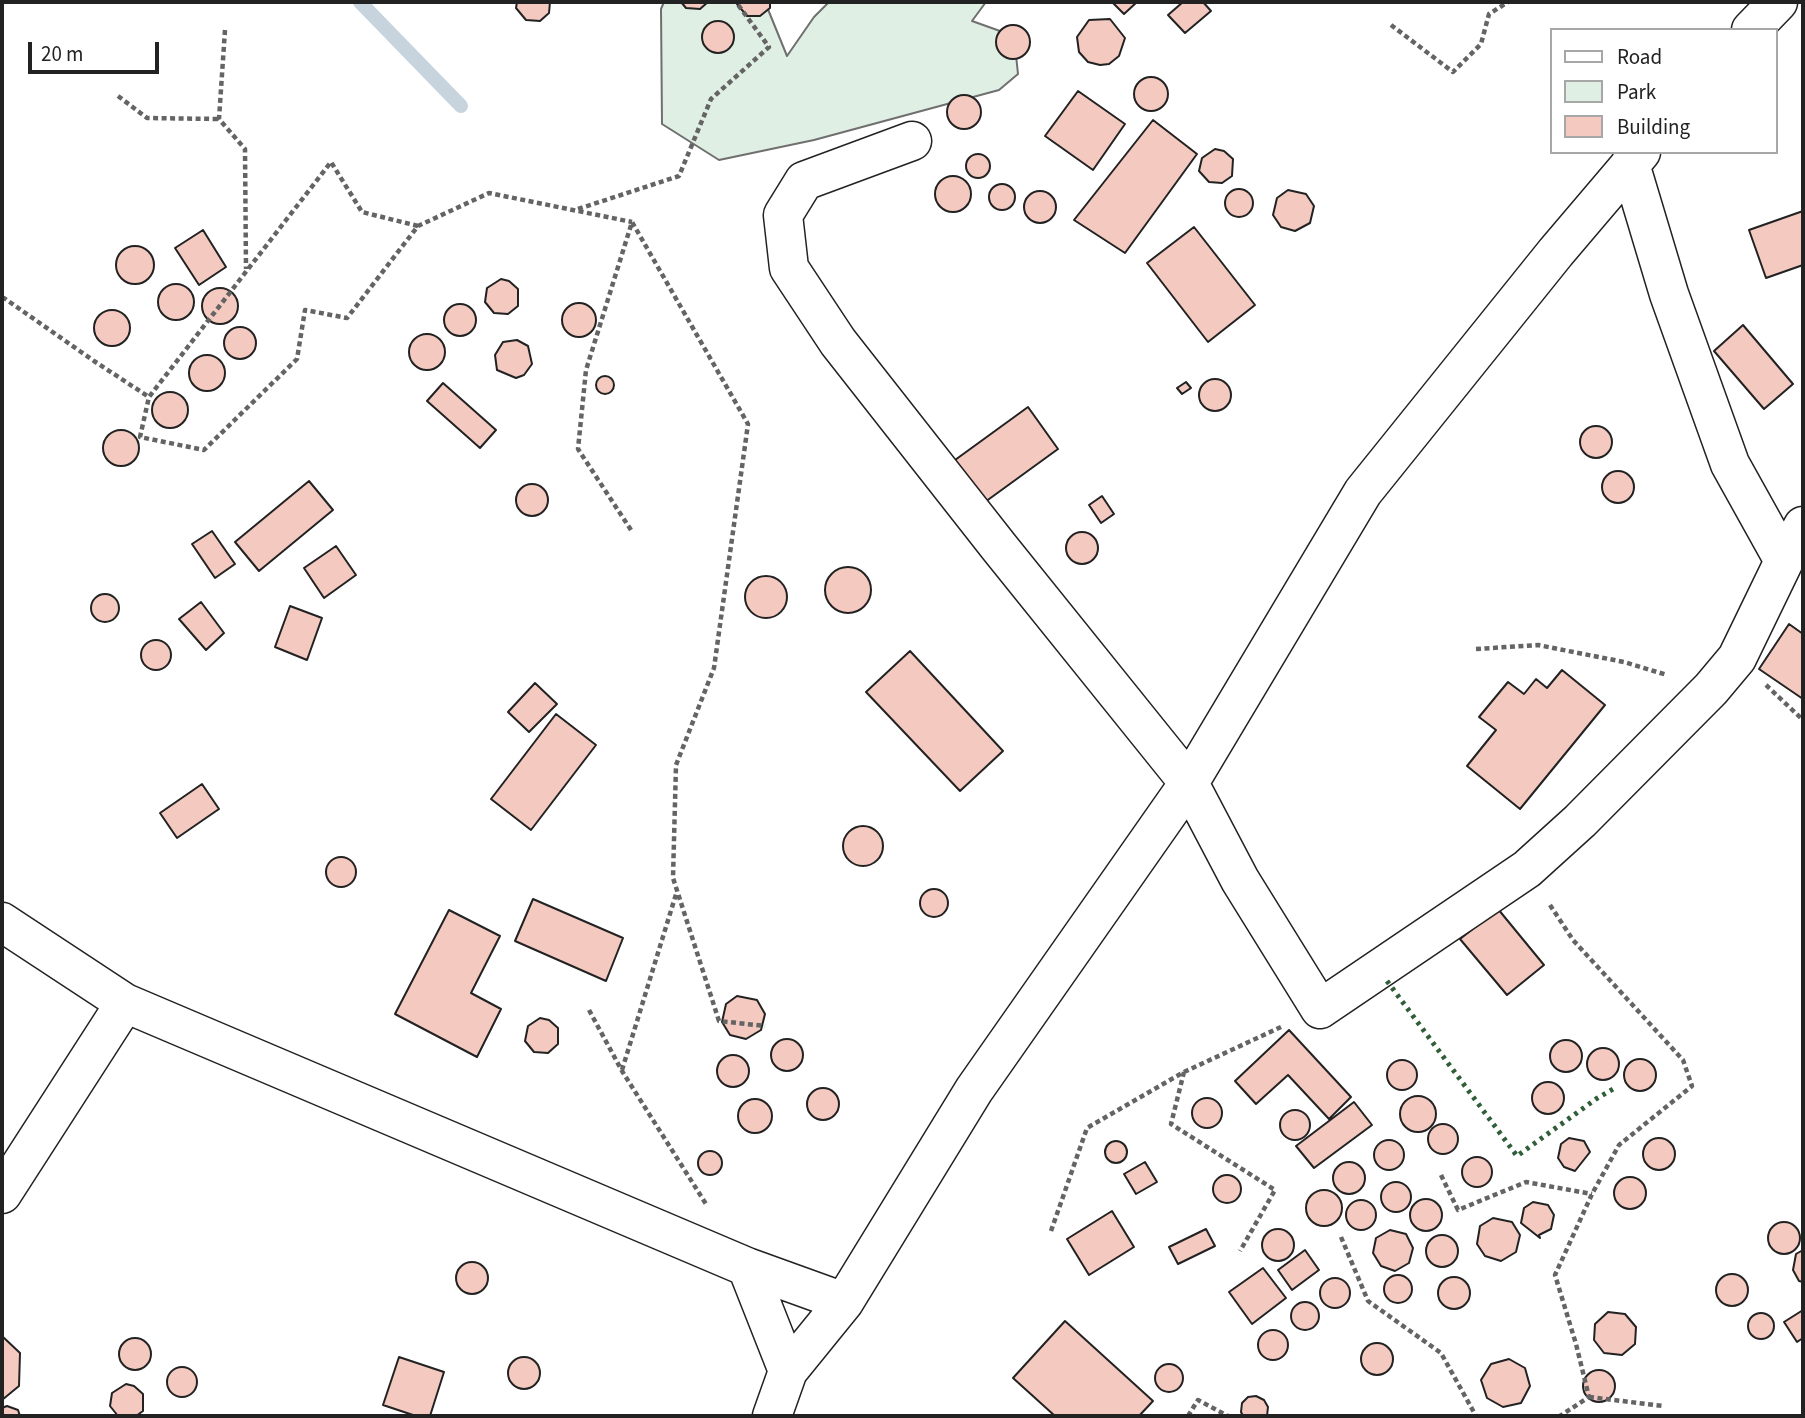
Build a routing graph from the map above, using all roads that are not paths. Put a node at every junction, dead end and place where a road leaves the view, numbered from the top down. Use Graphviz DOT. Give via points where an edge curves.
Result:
graph roads {
  1 [pos="1779,2"];
  2 [pos="1753,28"];
  3 [pos="912,141"];
  4 [pos="1636,158"];
  5 [pos="1803,526"];
  6 [pos="1784,561"];
  7 [pos="1189,783"];
  8 [pos="2,922"];
  9 [pos="125,1003"];
  10 [pos="2,1194"];
  11 [pos="747,1267"];
  12 [pos="844,1303"];
  13 [pos="788,1371"];
  14 [pos="772,1416"];
  1 -- 2 [label="street"];
  3 -- 7 [label="street" via="804,181 783,215 789,268 838,342"];
  4 -- 6 [label="street" via="1669,294 1730,464"];
  4 -- 7 [label="street" via="1363,492"];
  5 -- 6 [label="street"];
  6 -- 7 [label="street" via="1737,658 1580,821 1527,869 1320,1009 1240,880"];
  7 -- 12 [label="street" via="974,1090"];
  8 -- 9 [label="street"];
  9 -- 10 [label="street"];
  9 -- 11 [label="street"];
  11 -- 12 [label="street"];
  11 -- 13 [label="street"];
  12 -- 13 [label="street"];
  13 -- 14 [label="street"];
}
